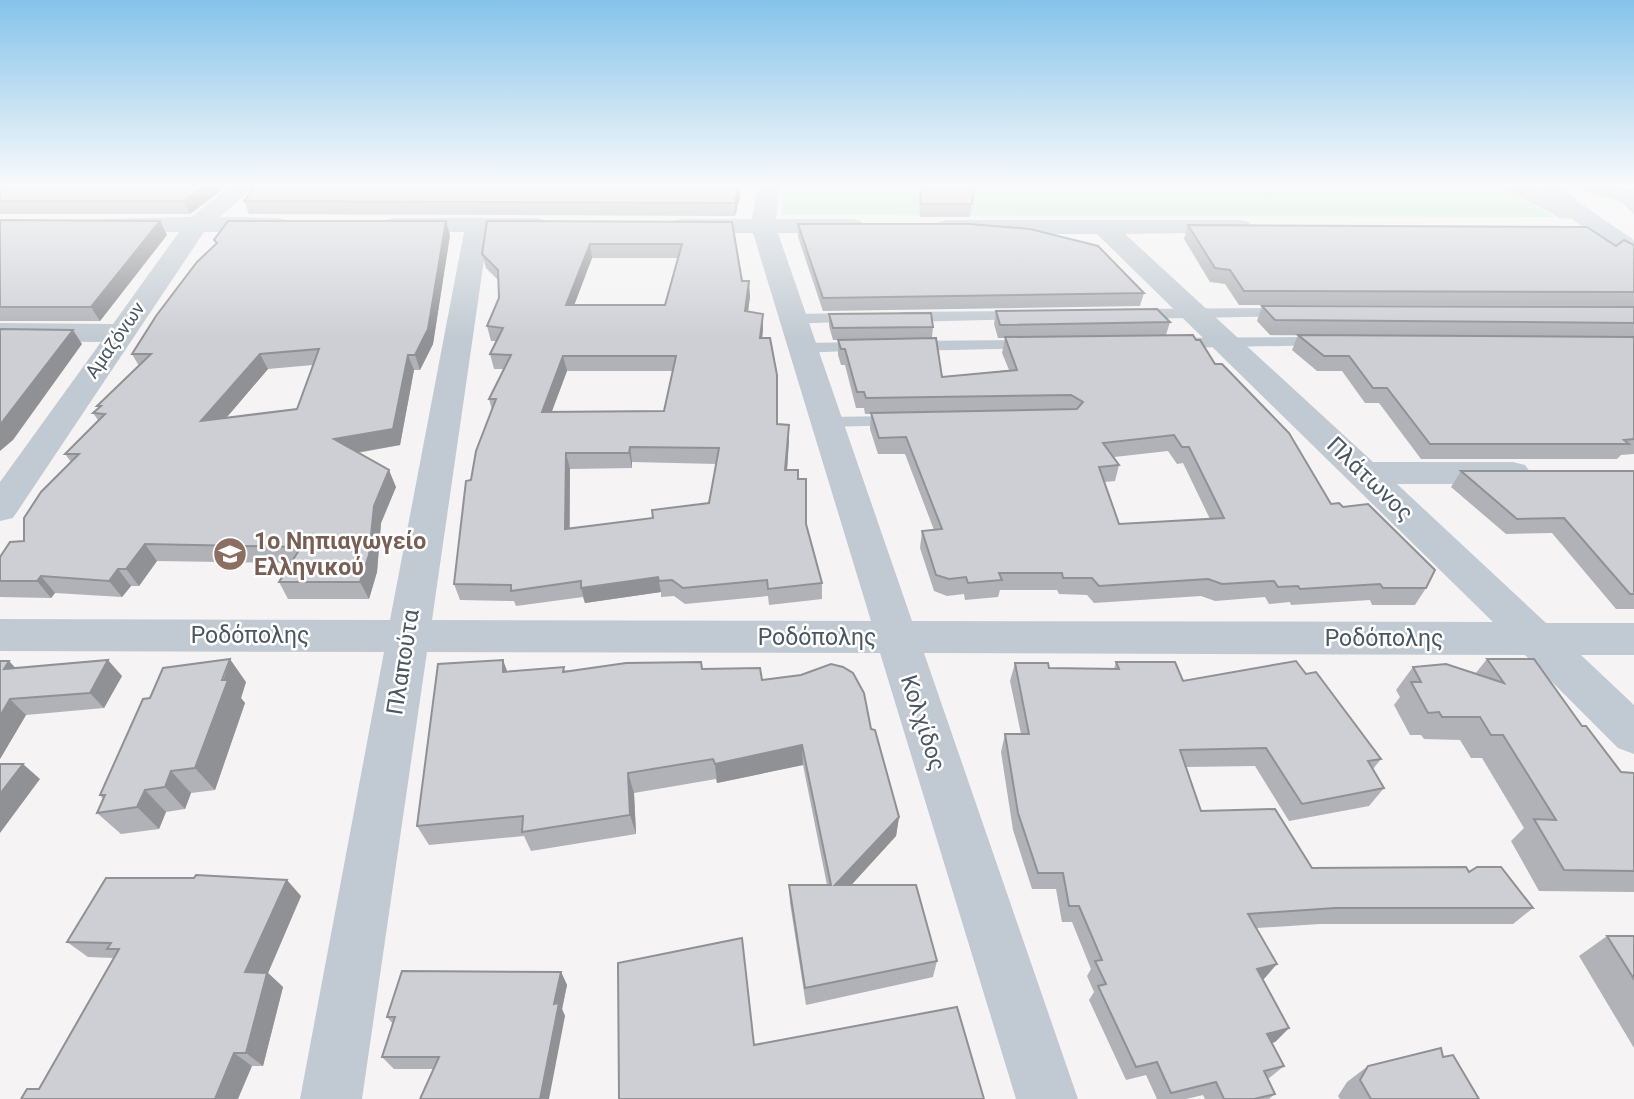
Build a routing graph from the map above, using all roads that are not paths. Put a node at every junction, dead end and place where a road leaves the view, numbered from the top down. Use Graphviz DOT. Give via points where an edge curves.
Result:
graph roads {
  1 [pos="188,236"];
  2 [pos="475,236"];
  3 [pos="772,236"];
  4 [pos="1113,236"];
  5 [pos="1610,236"];
  6 [pos="1634,252"];
  7 [pos="1195,313"];
  8 [pos="1306,313"];
  9 [pos="1112,314"];
  10 [pos="1042,315"];
  11 [pos="0,332"];
  12 [pos="120,333"];
  13 [pos="797,333"];
  14 [pos="1226,342"];
  15 [pos="1342,342"];
  16 [pos="1157,343"];
  17 [pos="1048,344"];
  18 [pos="919,421"];
  19 [pos="825,422"];
  20 [pos="14,467"];
  21 [pos="1364,473"];
  22 [pos="1540,473"];
  23 [pos="0,509"];
  24 [pos="0,635"];
  25 [pos="406,636"];
  26 [pos="895,637"];
  27 [pos="1533,639"];
  28 [pos="1634,639"];
  29 [pos="1634,734"];
  30 [pos="331,1099"];
  31 [pos="1047,1099"];
  1 -- 12 [label="street, Αμαζόνων"];
  2 -- 25 [label="street, Πλαπούτα"];
  3 -- 13 [label="street, Κολχίδος"];
  4 -- 7 [label="street, Πλάτωνος"];
  5 -- 6 [label="main road"];
  7 -- 8 [label="lane"];
  7 -- 9 [label="lane"];
  7 -- 14 [label="street, Πλάτωνος"];
  10 -- 13 [label="lane" via="882,317"];
  11 -- 12 [label="street"];
  12 -- 20 [label="street, Αμαζόνων"];
  13 -- 17 [label="lane" via="890,346"];
  13 -- 19 [label="street, Κολχίδος"];
  14 -- 15 [label="lane"];
  14 -- 16 [label="lane"];
  14 -- 21 [label="street, Πλάτωνος"];
  18 -- 19 [label="lane"];
  19 -- 26 [label="street, Κολχίδος"];
  20 -- 23 [label="street, Αμαζόνων"];
  21 -- 22 [label="street"];
  21 -- 27 [label="street, Πλάτωνος"];
  24 -- 25 [label="street, Ροδόπολης"];
  25 -- 26 [label="street, Ροδόπολης"];
  25 -- 30 [label="street, Πλαπούτα"];
  26 -- 27 [label="street, Ροδόπολης"];
  26 -- 31 [label="street, Κολχίδος"];
  27 -- 28 [label="street, Ροδόπολης"];
  27 -- 29 [label="street, Πλάτωνος"];
}
